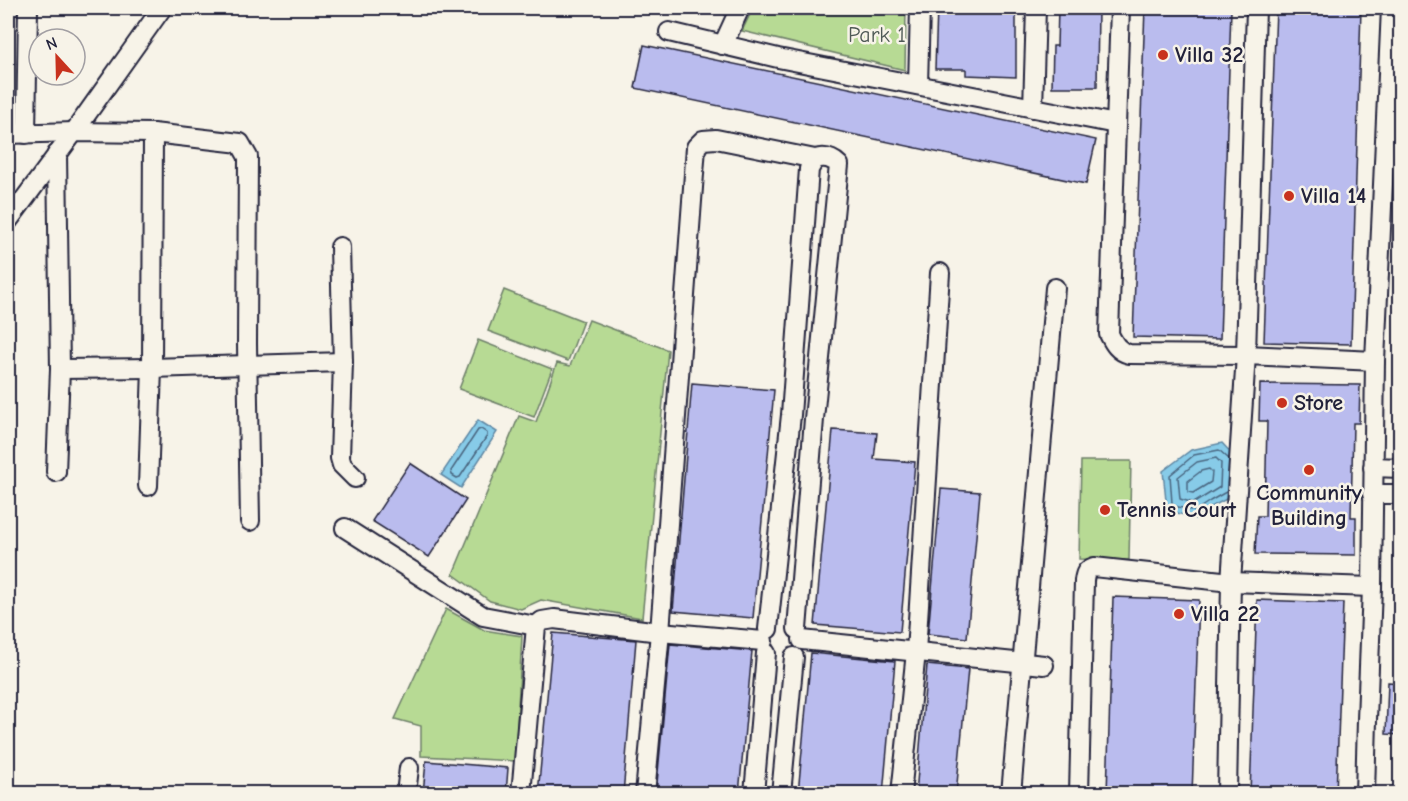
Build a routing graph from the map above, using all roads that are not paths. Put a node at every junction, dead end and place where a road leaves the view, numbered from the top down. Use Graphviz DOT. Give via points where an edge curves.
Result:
graph roads {
  1 [pos="28,8"];
  2 [pos="162,8"];
  3 [pos="740,8"];
  4 [pos="920,8"];
  5 [pos="1036,8"];
  6 [pos="1120,8"];
  7 [pos="1256,8"];
  8 [pos="1391,8"];
  9 [pos="669,32"];
  10 [pos="723,45"];
  11 [pos="918,85"];
  12 [pos="1034,108"];
  13 [pos="1116,124"];
  14 [pos="74,132"];
  15 [pos="153,133"];
  16 [pos="8,134"];
  17 [pos="26,134"];
  18 [pos="57,154"];
  19 [pos="815,159"];
  20 [pos="8,221"];
  21 [pos="340,247"];
  22 [pos="940,273"];
  23 [pos="1056,288"];
  24 [pos="1246,355"];
  25 [pos="1375,361"];
  26 [pos="343,362"];
  27 [pos="247,364"];
  28 [pos="152,368"];
  29 [pos="60,369"];
  30 [pos="791,415"];
  31 [pos="814,419"];
  32 [pos="1373,467"];
  33 [pos="1401,468"];
  34 [pos="56,472"];
  35 [pos="355,478"];
  36 [pos="148,486"];
  37 [pos="1372,494"];
  38 [pos="1401,494"];
  39 [pos="250,520"];
  40 [pos="345,528"];
  41 [pos="1231,582"];
  42 [pos="1372,587"];
  43 [pos="536,626"];
  44 [pos="660,632"];
  45 [pos="799,635"];
  46 [pos="766,641"];
  47 [pos="916,652"];
  48 [pos="794,657"];
  49 [pos="1023,663"];
  50 [pos="1044,665"];
  51 [pos="409,768"];
  52 [pos="406,794"];
  53 [pos="521,794"];
  54 [pos="645,794"];
  55 [pos="754,794"];
  56 [pos="781,794"];
  57 [pos="901,794"];
  58 [pos="1011,794"];
  59 [pos="1079,794"];
  60 [pos="1227,794"];
  61 [pos="1365,794"];
  1 -- 17 [label="street"];
  2 -- 14 [label="street"];
  3 -- 10 [label="street"];
  4 -- 11 [label="street"];
  5 -- 12 [label="street"];
  6 -- 13 [label="street"];
  7 -- 24 [label="street"];
  8 -- 25 [label="street"];
  9 -- 10 [label="street"];
  10 -- 11 [label="street"];
  11 -- 12 [label="street"];
  12 -- 13 [label="street"];
  13 -- 24 [label="street" via="1109,334 1114,345 1129,354"];
  14 -- 15 [label="street"];
  14 -- 17 [label="street"];
  14 -- 18 [label="street"];
  15 -- 27 [label="street" via="240,143 246,151"];
  15 -- 28 [label="street"];
  16 -- 17 [label="street"];
  18 -- 20 [label="street"];
  18 -- 29 [label="street"];
  19 -- 30 [label="street" via="809,168"];
  19 -- 31 [label="street" via="822,157 839,165"];
  19 -- 44 [label="street" via="716,139 696,147"];
  21 -- 26 [label="street"];
  22 -- 47 [label="street"];
  23 -- 49 [label="street"];
  24 -- 25 [label="street"];
  24 -- 41 [label="street"];
  25 -- 32 [label="street"];
  26 -- 27 [label="street"];
  26 -- 35 [label="street" via="340,458"];
  27 -- 28 [label="street"];
  27 -- 39 [label="street"];
  28 -- 29 [label="street"];
  28 -- 36 [label="street"];
  29 -- 34 [label="street"];
  30 -- 31 [label="street"];
  30 -- 46 [label="street"];
  31 -- 45 [label="street"];
  32 -- 33 [label="street"];
  32 -- 37 [label="street"];
  37 -- 38 [label="street"];
  37 -- 42 [label="street"];
  40 -- 43 [label="street" via="483,616"];
  41 -- 42 [label="street"];
  41 -- 59 [label="street" via="1094,567 1085,573"];
  41 -- 60 [label="street"];
  42 -- 61 [label="street"];
  43 -- 44 [label="street" via="554,619"];
  43 -- 53 [label="street"];
  44 -- 46 [label="street"];
  44 -- 54 [label="street"];
  45 -- 46 [label="street" via="786,623 779,623"];
  45 -- 47 [label="street"];
  45 -- 48 [label="street" via="801,647"];
  46 -- 48 [label="street" via="776,661"];
  46 -- 55 [label="street"];
  47 -- 49 [label="street"];
  47 -- 57 [label="street"];
  48 -- 56 [label="street"];
  49 -- 50 [label="street"];
  49 -- 58 [label="street"];
  51 -- 52 [label="street"];
}
